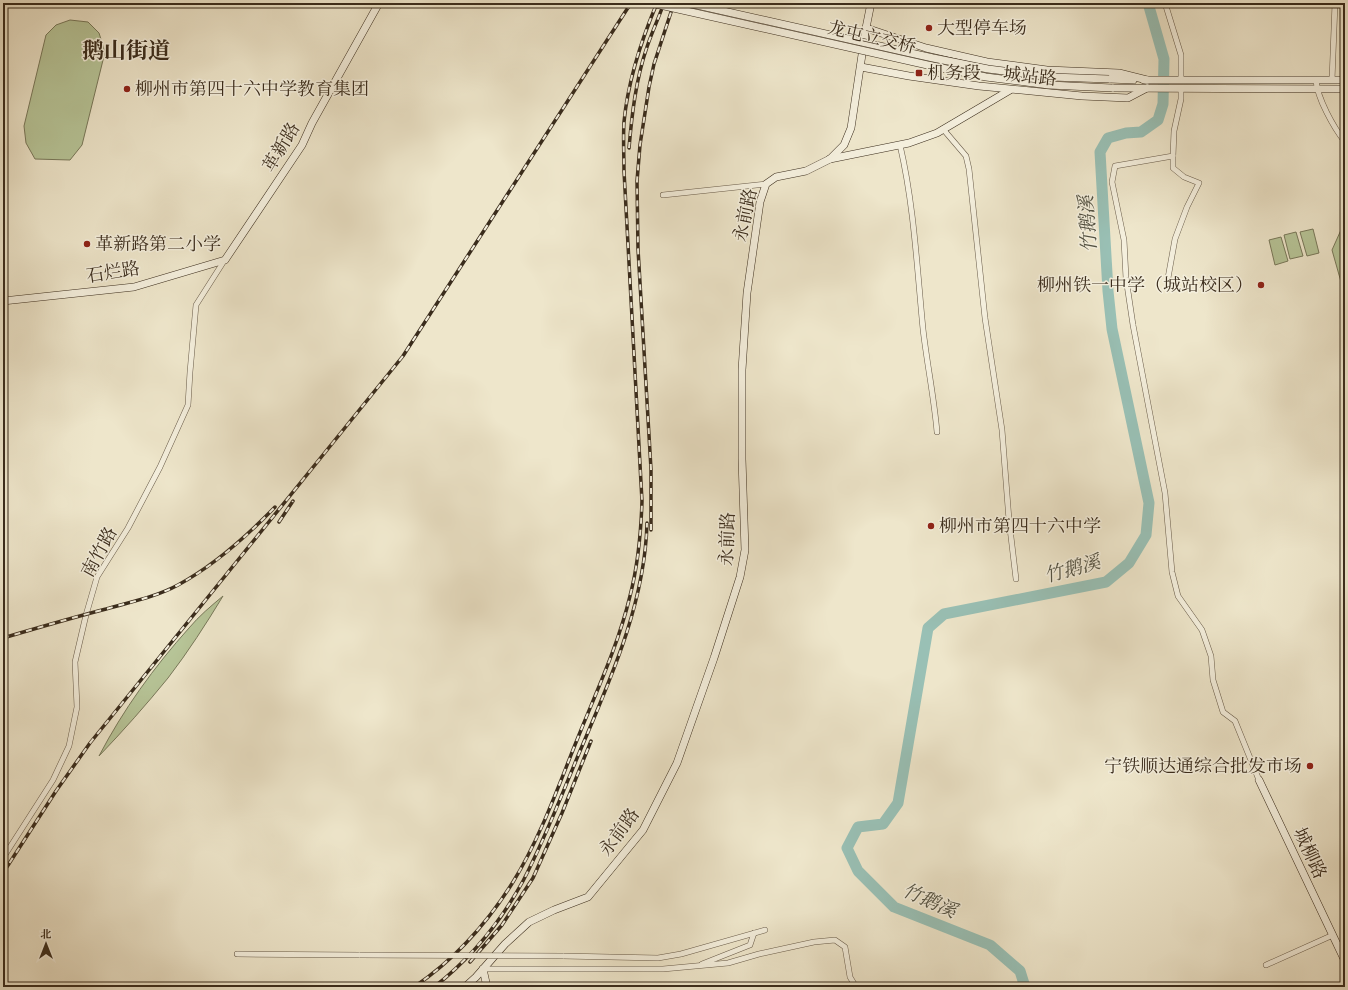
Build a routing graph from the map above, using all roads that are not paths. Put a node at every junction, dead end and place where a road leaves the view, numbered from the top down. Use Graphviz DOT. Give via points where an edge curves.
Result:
graph roads {
  1 [pos="379,3"];
  2 [pos="652,3"];
  3 [pos="688,3"];
  4 [pos="871,3"];
  5 [pos="1165,3"];
  6 [pos="1335,3"];
  7 [pos="866,28"];
  8 [pos="860,67"];
  9 [pos="1110,80"];
  10 [pos="1149,80"];
  11 [pos="1178,80"];
  12 [pos="1316,80"];
  13 [pos="1332,80"];
  14 [pos="1345,80"];
  15 [pos="1112,88"];
  16 [pos="1149,88"];
  17 [pos="1178,88"];
  18 [pos="1316,89"];
  19 [pos="1345,89"];
  20 [pos="1010,90"];
  21 [pos="943,129"];
  22 [pos="1345,142"];
  23 [pos="900,145"];
  24 [pos="1173,156"];
  25 [pos="830,159"];
  26 [pos="766,184"];
  27 [pos="663,196"];
  28 [pos="225,260"];
  29 [pos="1168,278"];
  30 [pos="3,301"];
  31 [pos="937,432"];
  32 [pos="1016,579"];
  33 [pos="1259,780"];
  34 [pos="3,858"];
  35 [pos="765,930"];
  36 [pos="754,933"];
  37 [pos="1333,935"];
  38 [pos="237,954"];
  39 [pos="1345,961"];
  40 [pos="1266,965"];
  41 [pos="696,966"];
  42 [pos="483,969"];
  43 [pos="465,987"];
  44 [pos="487,987"];
  45 [pos="856,987"];
  1 -- 28 [label="street, 革新路" via="302,145"];
  2 -- 15 [label="street, 龙屯立交桥, bridge" via="986,77 1049,85"];
  3 -- 9 [label="street, 龙屯立交桥, bridge" via="988,69 1051,77"];
  4 -- 7 [label="street, 永前路"];
  5 -- 11 [label="street" via="1181,55"];
  6 -- 13 [label="street"];
  7 -- 8 [label="street, 永前路"];
  7 -- 10 [label="street, 城站路" via="926,48 987,62 1047,70 1120,73"];
  8 -- 20 [label="street, 城站路"];
  8 -- 25 [label="street, 永前路" via="851,128 844,145"];
  9 -- 10 [label="street, 城站路"];
  10 -- 11 [label="street, 城站路"];
  11 -- 12 [label="street, 城站路"];
  12 -- 13 [label="street, 城站路"];
  12 -- 18 [label="street"];
  13 -- 14 [label="street, 城站路"];
  15 -- 16 [label="street, 城站路"];
  16 -- 17 [label="street, 城站路"];
  16 -- 20 [label="street, 城站路" via="1128,98"];
  17 -- 18 [label="street, 城站路"];
  17 -- 24 [label="street" via="1180,99 1174,131"];
  18 -- 19 [label="street, 城站路"];
  18 -- 22 [label="street" via="1336,131"];
  20 -- 21 [label="street"];
  21 -- 23 [label="street"];
  21 -- 32 [label="street" via="966,156 969,168 985,318 1002,430"];
  23 -- 25 [label="street"];
  23 -- 31 [label="street" via="907,177"];
  24 -- 29 [label="street" via="1173,168 1184,177 1199,183 1175,238"];
  24 -- 33 [label="street" via="1116,166 1112,182 1124,240 1126,278 1133,325 1165,493 1172,572 1178,596 1202,630 1211,656 1213,680 1223,712 1235,721"];
  25 -- 26 [label="street, 永前路" via="806,171 776,177"];
  26 -- 27 [label="street"];
  26 -- 42 [label="street, 永前路" via="760,202 747,293 742,370 745,550 740,578 677,763 643,830 588,897 529,922"];
  28 -- 30 [label="street, 石烂路" via="134,287"];
  28 -- 34 [label="street, 南竹路" via="196,305 188,405 160,467 128,528 98,577 86,614 75,662 77,706 69,746 53,780"];
  33 -- 37 [label="street, 城柳路"];
  35 -- 36 [label="street"];
  36 -- 38 [label="street, bridge" via="658,958"];
  36 -- 41 [label="street" via="750,945"];
  37 -- 39 [label="street, 城柳路"];
  37 -- 40 [label="street"];
  41 -- 42 [label="street" via="663,969"];
  41 -- 45 [label="street" via="728,963 814,942 835,940 845,947 850,977"];
  42 -- 43 [label="street, 永前路"];
  42 -- 44 [label="street"];
}
